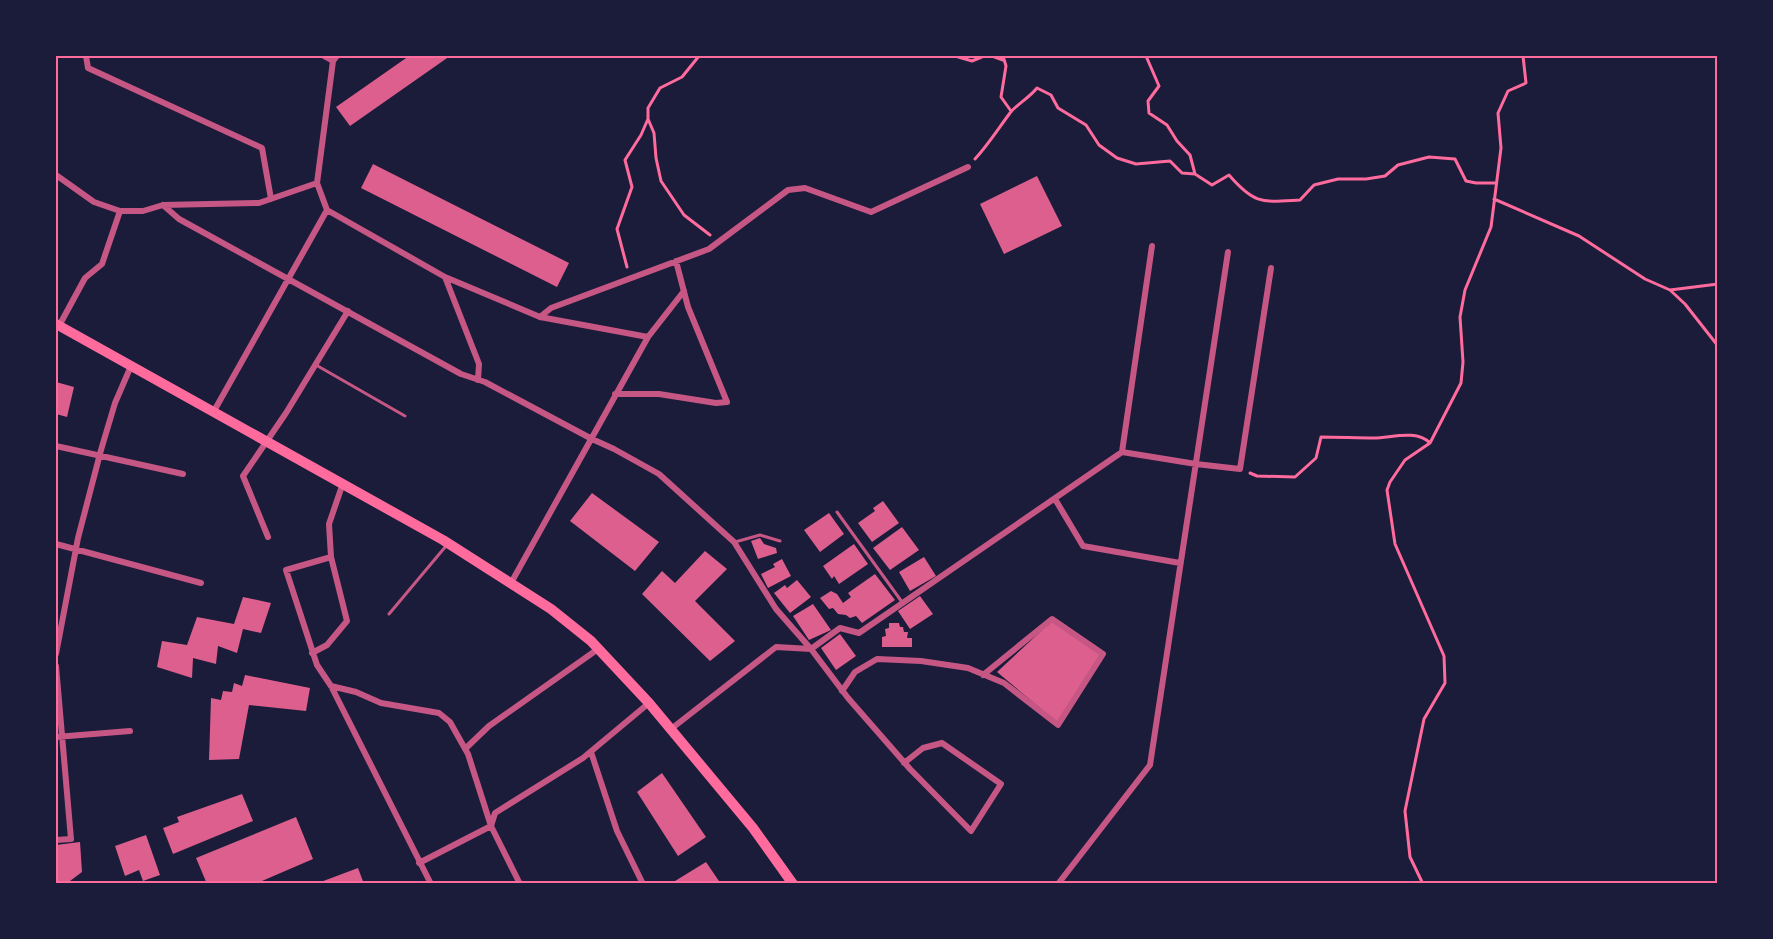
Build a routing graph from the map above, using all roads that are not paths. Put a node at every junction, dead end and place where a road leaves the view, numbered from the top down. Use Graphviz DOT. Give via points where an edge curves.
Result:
graph roads {
  1 [pos="86,56"];
  2 [pos="324,56"];
  3 [pos="335,58"];
  4 [pos="968,167"];
  5 [pos="56,174"];
  6 [pos="317,183"];
  7 [pos="271,199"];
  8 [pos="163,206"];
  9 [pos="327,210"];
  10 [pos="120,211"];
  11 [pos="1152,246"];
  12 [pos="1228,252"];
  13 [pos="676,261"];
  14 [pos="1271,268"];
  15 [pos="445,277"];
  16 [pos="288,279"];
  17 [pos="684,291"];
  18 [pos="348,311"];
  19 [pos="540,317"];
  20 [pos="57,325"];
  21 [pos="648,337"];
  22 [pos="315,364"];
  23 [pos="131,366"];
  24 [pos="478,380"];
  25 [pos="615,394"];
  26 [pos="214,411"];
  27 [pos="405,416"];
  28 [pos="592,440"];
  29 [pos="267,441"];
  30 [pos="56,446"];
  31 [pos="1122,452"];
  32 [pos="99,457"];
  33 [pos="1196,464"];
  34 [pos="183,474"];
  35 [pos="343,483"];
  36 [pos="1055,499"];
  37 [pos="837,512"];
  38 [pos="268,537"];
  39 [pos="780,541"];
  40 [pos="734,542"];
  41 [pos="448,543"];
  42 [pos="56,544"];
  43 [pos="76,548"];
  44 [pos="331,557"];
  45 [pos="1180,563"];
  46 [pos="201,583"];
  47 [pos="511,583"];
  48 [pos="903,603"];
  49 [pos="389,614"];
  50 [pos="56,646"];
  51 [pos="598,649"];
  52 [pos="811,649"];
  53 [pos="312,652"];
  54 [pos="56,654"];
  55 [pos="56,666"];
  56 [pos="983,675"];
  57 [pos="331,686"];
  58 [pos="842,691"];
  59 [pos="649,702"];
  60 [pos="671,729"];
  61 [pos="130,731"];
  62 [pos="59,737"];
  63 [pos="465,749"];
  64 [pos="591,752"];
  65 [pos="904,763"];
  66 [pos="491,826"];
  67 [pos="56,840"];
  68 [pos="419,863"];
  69 [pos="431,884"];
  70 [pos="520,884"];
  71 [pos="643,884"];
  72 [pos="793,884"];
  73 [pos="1058,884"];
  1 -- 7 [label="street" via="88,68 262,148"];
  2 -- 3 [label="street"];
  3 -- 6 [label="street"];
  4 -- 13 [label="street" via="871,212 806,188 788,190 708,249"];
  5 -- 10 [label="street" via="94,202"];
  6 -- 7 [label="street"];
  6 -- 9 [label="street"];
  7 -- 8 [label="street" via="259,203"];
  8 -- 10 [label="street"];
  8 -- 16 [label="street" via="179,219"];
  9 -- 15 [label="street"];
  9 -- 16 [label="street"];
  10 -- 20 [label="street" via="102,264 85,278"];
  11 -- 31 [label="street"];
  12 -- 33 [label="street"];
  13 -- 17 [label="street"];
  13 -- 19 [label="street" via="551,308"];
  14 -- 33 [label="street" via="1240,469"];
  15 -- 19 [label="street"];
  15 -- 24 [label="street" via="479,364"];
  16 -- 18 [label="street"];
  16 -- 26 [label="street"];
  17 -- 21 [label="street"];
  17 -- 25 [label="street" via="727,402 659,394"];
  18 -- 22 [label="street"];
  18 -- 24 [label="street" via="461,375"];
  19 -- 21 [label="street"];
  20 -- 23 [label="main road"];
  21 -- 25 [label="street"];
  22 -- 27 [label="lane"];
  22 -- 29 [label="street"];
  23 -- 26 [label="main road"];
  23 -- 32 [label="street"];
  24 -- 28 [label="street"];
  25 -- 28 [label="street"];
  26 -- 29 [label="main road"];
  28 -- 40 [label="street" via="659,474"];
  28 -- 47 [label="street"];
  29 -- 35 [label="main road"];
  29 -- 38 [label="street" via="243,476"];
  30 -- 32 [label="street"];
  31 -- 33 [label="street"];
  31 -- 36 [label="street"];
  32 -- 34 [label="street"];
  32 -- 43 [label="street"];
  33 -- 45 [label="street"];
  35 -- 41 [label="main road"];
  35 -- 44 [label="street" via="329,525"];
  36 -- 45 [label="street" via="1083,546"];
  36 -- 48 [label="street"];
  37 -- 48 [label="lane"];
  39 -- 40 [label="lane" via="760,535"];
  40 -- 52 [label="street" via="776,609"];
  41 -- 47 [label="main road"];
  41 -- 49 [label="lane"];
  42 -- 43 [label="street"];
  43 -- 46 [label="street"];
  43 -- 50 [label="street"];
  44 -- 53 [label="street" via="347,621 327,645"];
  44 -- 53 [label="street" via="286,570"];
  45 -- 73 [label="street" via="1149,765"];
  47 -- 51 [label="main road" via="551,609"];
  48 -- 52 [label="street" via="859,633 840,628"];
  50 -- 54 [label="street"];
  51 -- 59 [label="main road"];
  51 -- 63 [label="street" via="489,726"];
  52 -- 58 [label="street"];
  52 -- 60 [label="street" via="776,647"];
  53 -- 57 [label="street"];
  55 -- 62 [label="street"];
  56 -- 56 [label="street" via="1004,684 1058,725 1103,654 1052,619"];
  56 -- 58 [label="street" via="968,668 877,659 855,672"];
  57 -- 63 [label="street" via="381,703 439,713 450,722"];
  57 -- 68 [label="street"];
  58 -- 65 [label="street"];
  59 -- 60 [label="main road"];
  59 -- 64 [label="street"];
  60 -- 72 [label="main road" via="753,828"];
  61 -- 62 [label="street"];
  62 -- 67 [label="street" via="71,839"];
  63 -- 66 [label="street"];
  64 -- 66 [label="street" via="495,813"];
  64 -- 71 [label="street" via="617,831"];
  65 -- 65 [label="street" via="972,831 1001,783 942,743 923,748"];
  66 -- 68 [label="street"];
  66 -- 70 [label="street"];
  68 -- 69 [label="street"];
}
